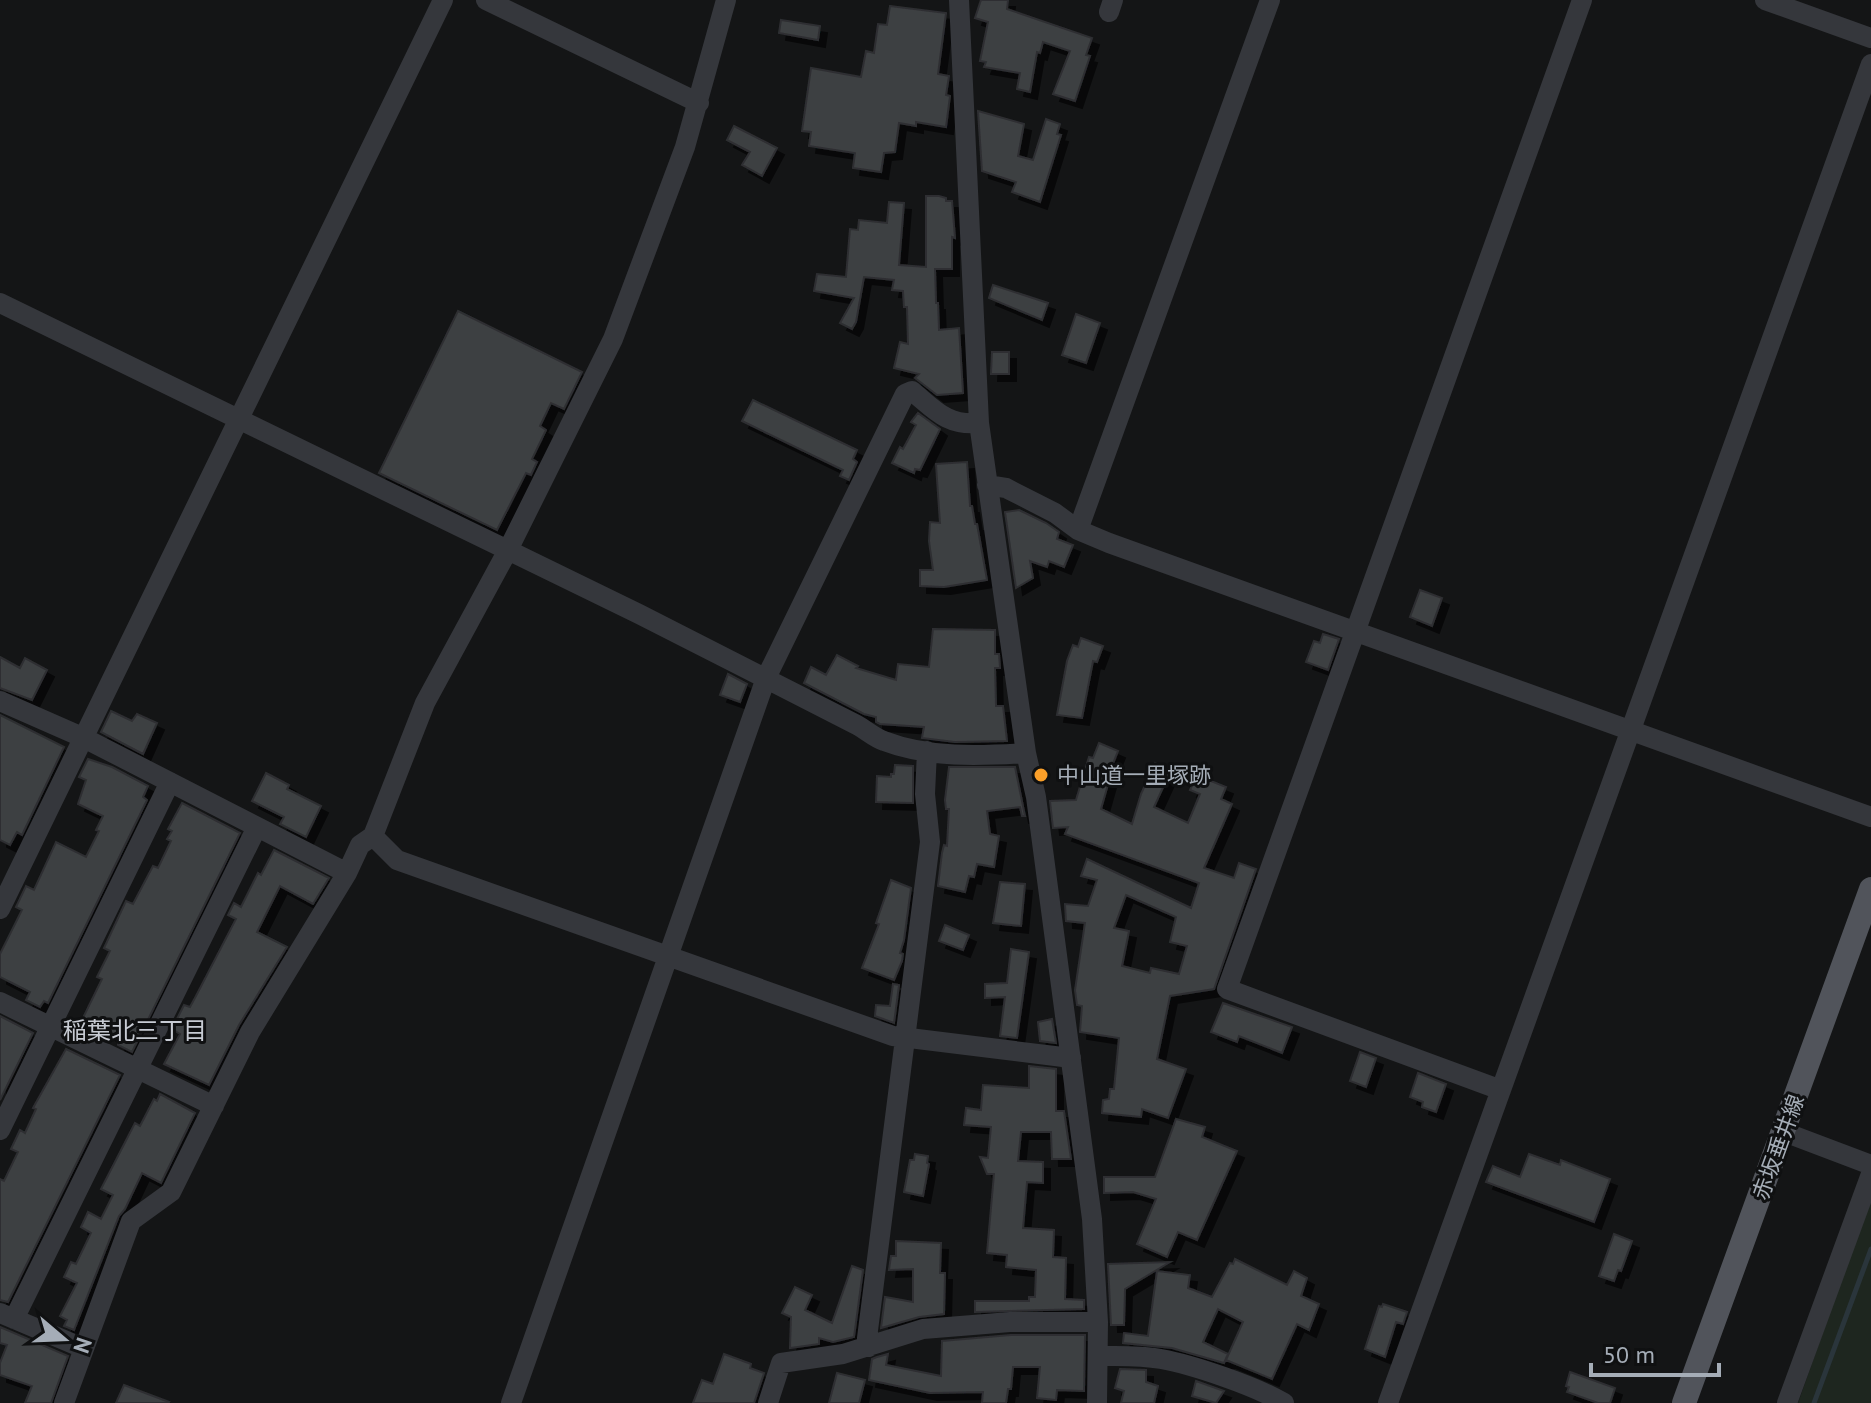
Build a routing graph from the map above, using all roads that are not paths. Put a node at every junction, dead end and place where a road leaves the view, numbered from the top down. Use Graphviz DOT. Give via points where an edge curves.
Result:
graph roads {
  1 [pos="443,0"];
  2 [pos="486,0"];
  3 [pos="726,0"];
  4 [pos="959,0"];
  5 [pos="1270,0"];
  6 [pos="1582,0"];
  7 [pos="1765,0"];
  8 [pos="1871,38"];
  9 [pos="1871,64"];
  10 [pos="699,103"];
  11 [pos="0,303"];
  12 [pos="238,420"];
  13 [pos="979,423"];
  14 [pos="987,485"];
  15 [pos="1078,530"];
  16 [pos="508,550"];
  17 [pos="1356,630"];
  18 [pos="766,678"];
  19 [pos="0,701"];
  20 [pos="1629,731"];
  21 [pos="82,737"];
  22 [pos="927,751"];
  23 [pos="1026,753"];
  24 [pos="170,782"];
  25 [pos="1871,817"];
  26 [pos="257,827"];
  27 [pos="373,836"];
  28 [pos="347,873"];
  29 [pos="1871,889"];
  30 [pos="0,909"];
  31 [pos="670,957"];
  32 [pos="0,1002"];
  33 [pos="51,1026"];
  34 [pos="905,1039"];
  35 [pos="1071,1058"];
  36 [pos="139,1069"];
  37 [pos="1501,1090"];
  38 [pos="214,1106"];
  39 [pos="0,1130"];
  40 [pos="1784,1132"];
  41 [pos="1871,1165"];
  42 [pos="1871,1174"];
  43 [pos="7,1316"];
  44 [pos="1098,1322"];
  45 [pos="869,1347"];
  46 [pos="83,1348"];
  47 [pos="1099,1356"];
  48 [pos="64,1403"];
  49 [pos="511,1403"];
  50 [pos="768,1403"];
  51 [pos="1097,1403"];
  52 [pos="1284,1403"];
  53 [pos="1388,1403"];
  54 [pos="1684,1403"];
  55 [pos="1787,1403"];
  1 -- 12 [label="street"];
  2 -- 10 [label="street"];
  3 -- 10 [label="street"];
  4 -- 13 [label="street"];
  5 -- 15 [label="street"];
  6 -- 17 [label="street"];
  7 -- 8 [label="street"];
  9 -- 20 [label="street"];
  10 -- 16 [label="street" via="613,339"];
  11 -- 12 [label="street"];
  12 -- 16 [label="street"];
  12 -- 21 [label="street"];
  13 -- 14 [label="street"];
  13 -- 18 [label="street" via="948,420 912,391 905,394"];
  14 -- 15 [label="street" via="1006,488"];
  14 -- 23 [label="street"];
  15 -- 17 [label="street"];
  16 -- 18 [label="street"];
  16 -- 27 [label="street" via="425,703"];
  17 -- 20 [label="street"];
  17 -- 37 [label="street" via="1227,989"];
  18 -- 22 [label="street" via="883,741"];
  18 -- 31 [label="street"];
  19 -- 21 [label="street"];
  20 -- 25 [label="street"];
  20 -- 37 [label="street"];
  21 -- 24 [label="street"];
  21 -- 30 [label="street"];
  22 -- 23 [label="street"];
  22 -- 34 [label="street" via="930,842"];
  23 -- 35 [label="street"];
  24 -- 26 [label="street"];
  24 -- 33 [label="street"];
  26 -- 28 [label="street"];
  26 -- 36 [label="street"];
  27 -- 28 [label="street" via="360,845"];
  27 -- 31 [label="street" via="397,860"];
  28 -- 38 [label="street" via="250,1032"];
  29 -- 40 [label="main road, 赤坂垂井線"];
  31 -- 34 [label="street"];
  31 -- 49 [label="street"];
  32 -- 33 [label="street"];
  33 -- 36 [label="street"];
  33 -- 39 [label="street"];
  34 -- 35 [label="street"];
  34 -- 45 [label="street"];
  35 -- 44 [label="street" via="1092,1219"];
  36 -- 38 [label="street"];
  36 -- 43 [label="street"];
  37 -- 53 [label="street"];
  38 -- 46 [label="street" via="171,1192 131,1221"];
  40 -- 41 [label="street"];
  40 -- 54 [label="main road, 赤坂垂井線"];
  42 -- 55 [label="street"];
  43 -- 46 [label="street"];
  44 -- 45 [label="street" via="923,1329"];
  44 -- 47 [label="street"];
  45 -- 50 [label="street" via="781,1363"];
  46 -- 48 [label="street"];
  47 -- 51 [label="street"];
  47 -- 52 [label="street" via="1163,1359"];
}
